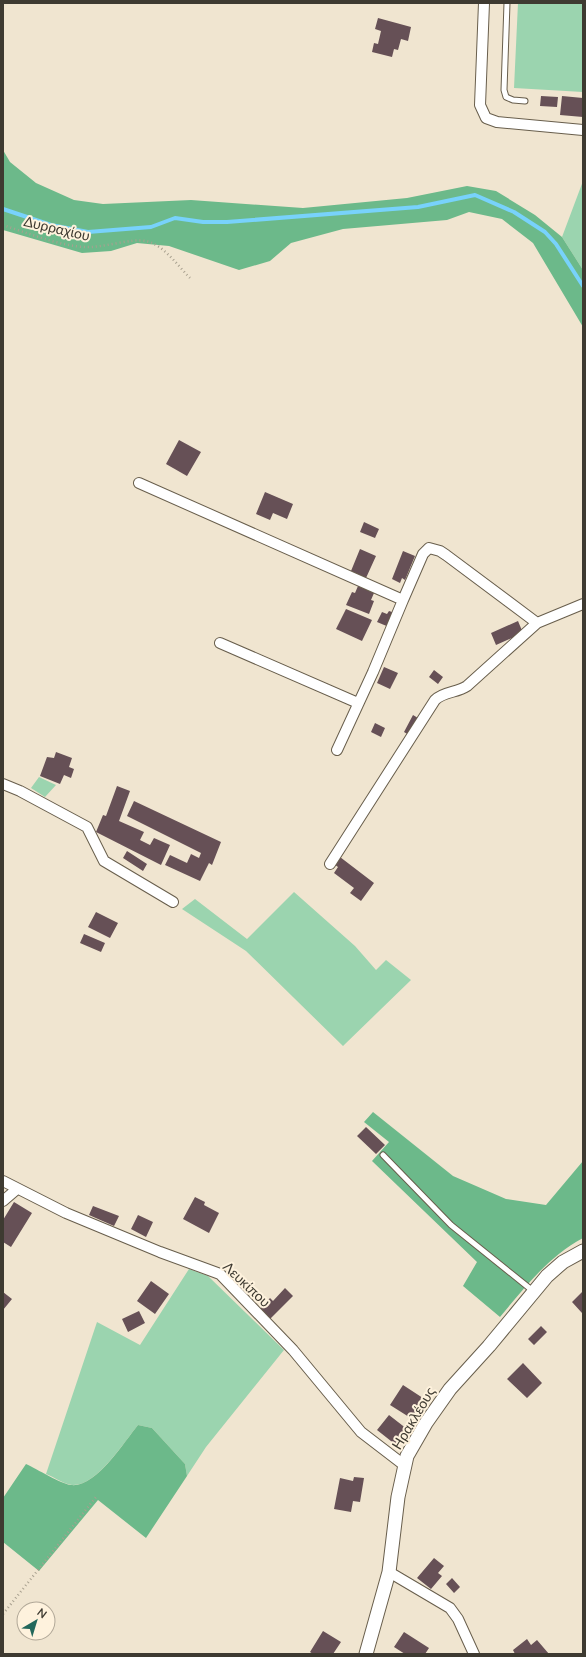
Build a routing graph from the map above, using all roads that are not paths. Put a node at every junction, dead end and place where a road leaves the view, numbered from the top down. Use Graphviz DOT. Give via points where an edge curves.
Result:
graph roads {
  1 [pos="484,3"];
  2 [pos="507,3"];
  3 [pos="525,101"];
  4 [pos="583,130"];
  5 [pos="140,483"];
  6 [pos="402,600"];
  7 [pos="583,604"];
  8 [pos="537,623"];
  9 [pos="220,643"];
  10 [pos="358,703"];
  11 [pos="337,750"];
  12 [pos="3,784"];
  13 [pos="330,864"];
  14 [pos="173,902"];
  15 [pos="383,1155"];
  16 [pos="3,1181"];
  17 [pos="17,1189"];
  18 [pos="3,1201"];
  19 [pos="583,1251"];
  20 [pos="533,1292"];
  21 [pos="404,1466"];
  22 [pos="389,1572"];
  23 [pos="366,1654"];
  24 [pos="474,1654"];
  1 -- 4 [label="street" via="480,105 483,114 497,122"];
  2 -- 3 [label="lane" via="504,90 506,97"];
  5 -- 6 [label="street"];
  6 -- 8 [label="street" via="423,554 429,548 435,549"];
  6 -- 10 [label="street"];
  7 -- 8 [label="street"];
  8 -- 13 [label="street" via="467,686 458,691 442,694 435,700"];
  9 -- 10 [label="street"];
  10 -- 11 [label="street"];
  12 -- 14 [label="street" via="87,827 104,861"];
  15 -- 20 [label="lane" via="451,1225"];
  16 -- 17 [label="street, Λευκίπου"];
  17 -- 18 [label="street"];
  17 -- 21 [label="street, Λευκίπου" via="66,1213 220,1274 293,1350 356,1426"];
  19 -- 20 [label="street, Ηρακλέους" via="555,1268"];
  20 -- 21 [label="street, Ηρακλέους" via="436,1407 413,1445"];
  21 -- 22 [label="street, Ηρακλέους"];
  22 -- 23 [label="street, Ηρακλέους"];
  22 -- 24 [label="street" via="450,1608 458,1619"];
}
